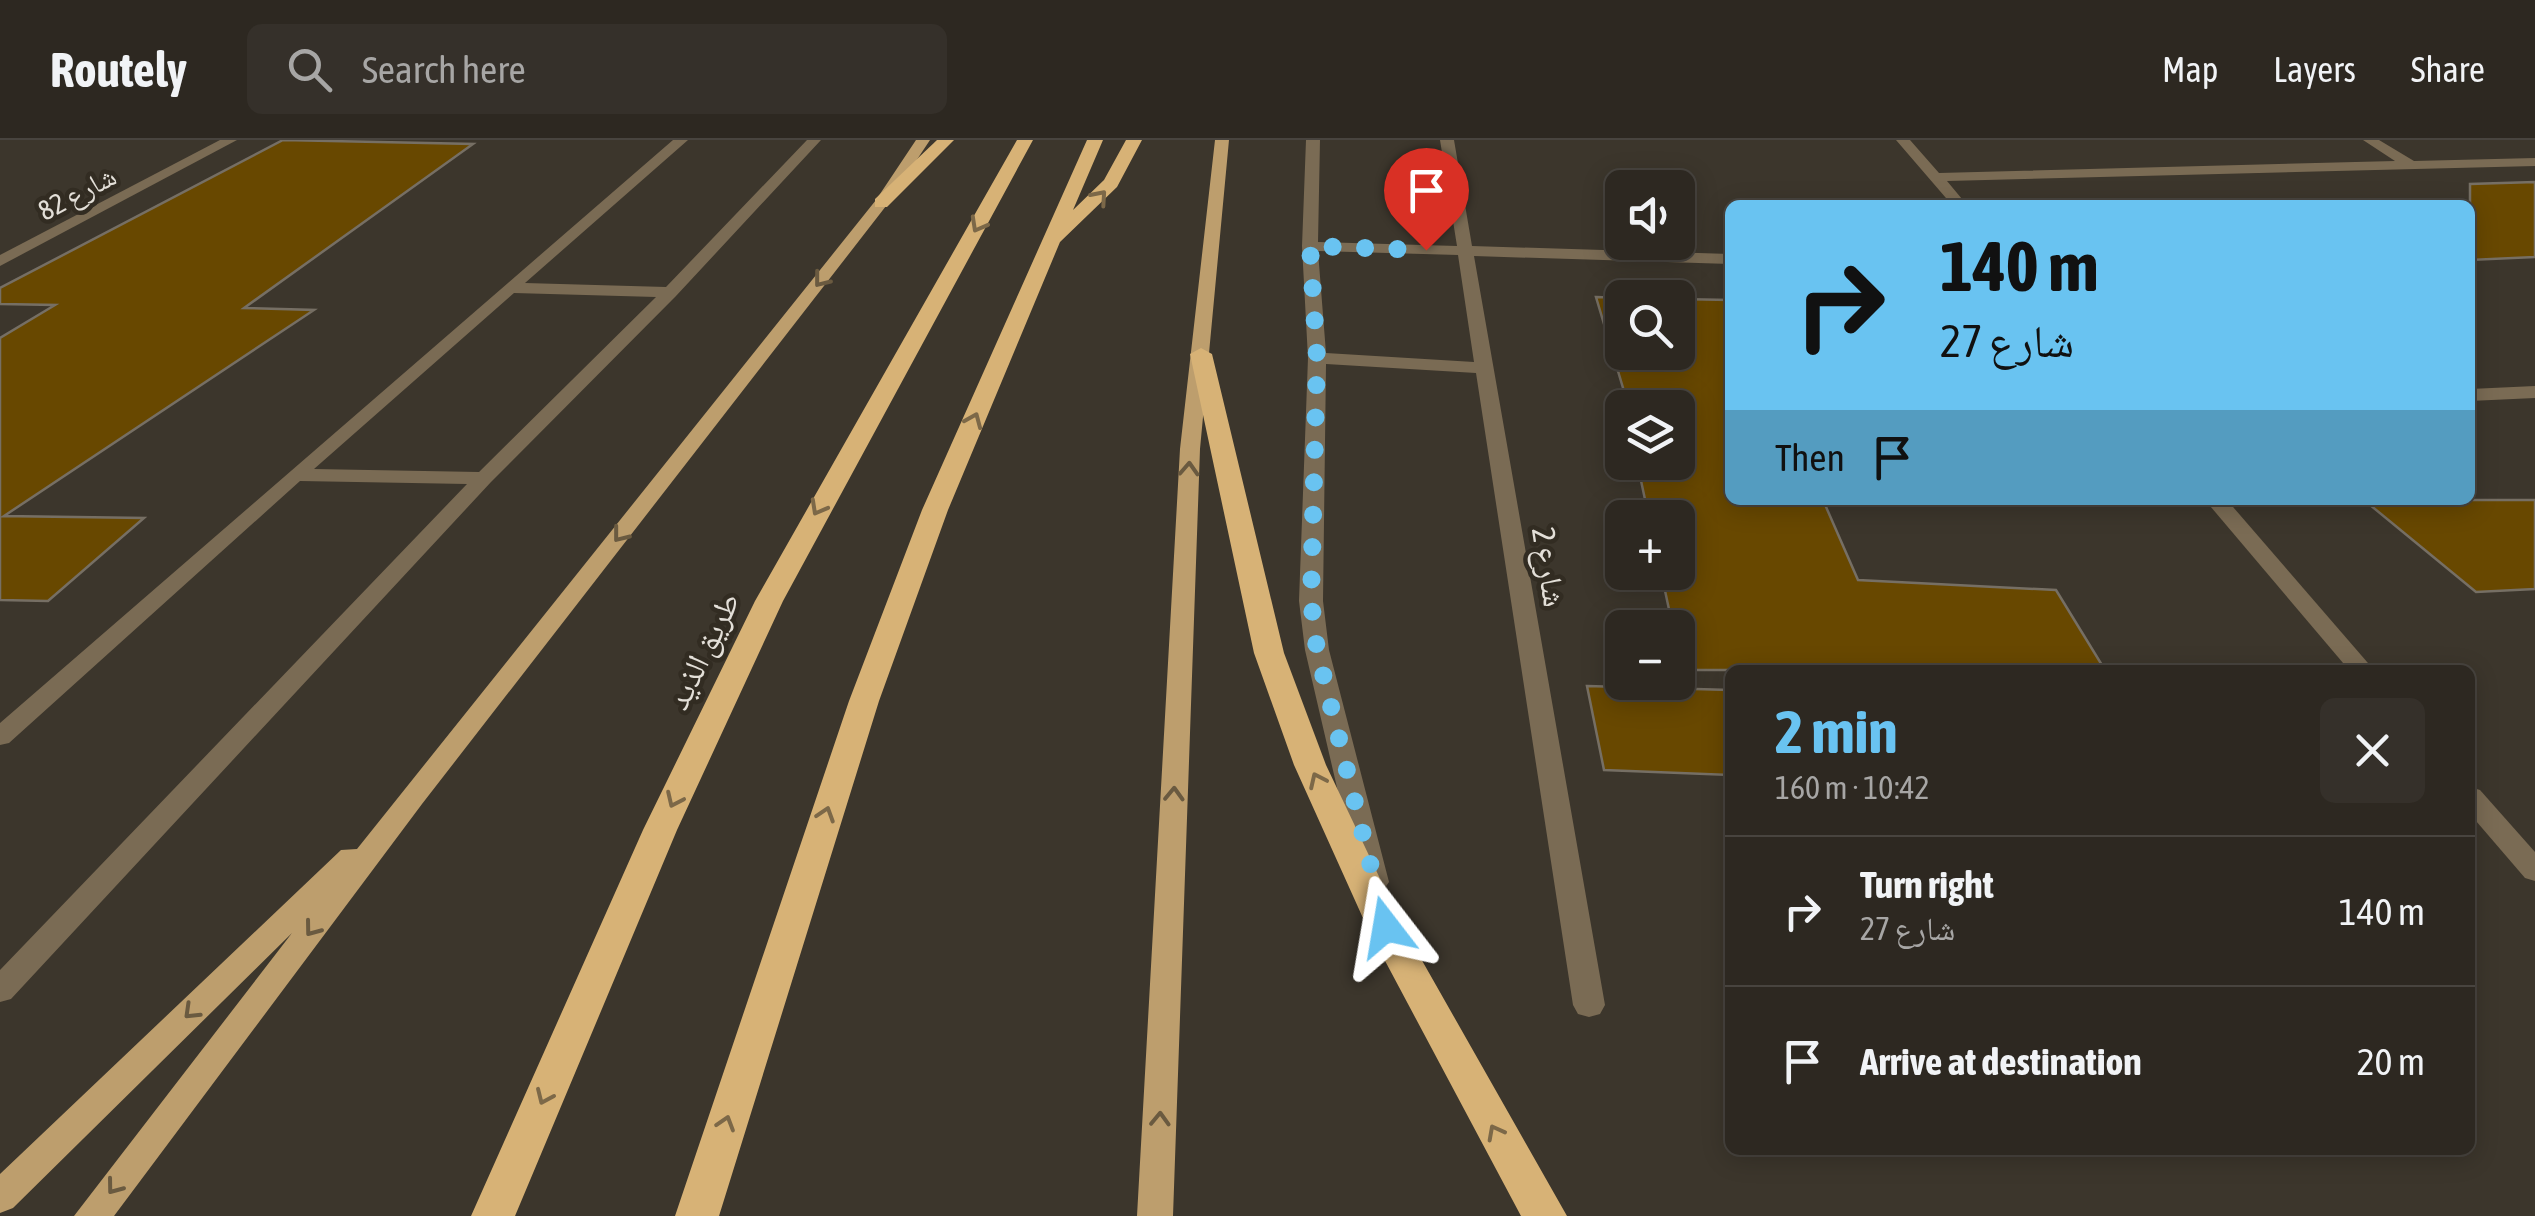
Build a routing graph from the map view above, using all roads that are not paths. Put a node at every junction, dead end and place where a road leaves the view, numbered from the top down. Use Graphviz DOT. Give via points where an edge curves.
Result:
graph roads {
  1 [pos="230,140"];
  2 [pos="681,140"];
  3 [pos="814,140"];
  4 [pos="923,140"];
  5 [pos="946,140"];
  6 [pos="1025,140"];
  7 [pos="1095,140"];
  8 [pos="1134,140"];
  9 [pos="1222,140"];
  10 [pos="1313,140"];
  11 [pos="1447,140"];
  12 [pos="1903,140"];
  13 [pos="2370,140"];
  14 [pos="2535,162"];
  15 [pos="2411,165"];
  16 [pos="1936,177"];
  17 [pos="1956,200"];
  18 [pos="882,203"];
  19 [pos="1051,242"];
  20 [pos="1310,246"];
  21 [pos="1465,252"];
  22 [pos="1725,258"];
  23 [pos="0,261"];
  24 [pos="508,288"];
  25 [pos="670,292"];
  26 [pos="1201,354"];
  27 [pos="1317,358"];
  28 [pos="1483,368"];
  29 [pos="2535,392"];
  30 [pos="2475,394"];
  31 [pos="295,475"];
  32 [pos="484,478"];
  33 [pos="2220,505"];
  34 [pos="2358,665"];
  35 [pos="0,738"];
  36 [pos="412,798"];
  37 [pos="2475,802"];
  38 [pos="2535,871"];
  39 [pos="1386,927"];
  40 [pos="0,990"];
  41 [pos="1589,1004"];
  42 [pos="0,1198"];
  43 [pos="92,1216"];
  44 [pos="493,1216"];
  45 [pos="697,1216"];
  46 [pos="1156,1216"];
  47 [pos="1544,1216"];
  1 -- 23 [label="street, شارع 82"];
  2 -- 24 [label="street"];
  3 -- 25 [label="street"];
  4 -- 18 [label="main road"];
  5 -- 18 [label="highway"];
  6 -- 44 [label="highway, طريق الذيد, one-way" via="769,601 660,830"];
  7 -- 19 [label="highway"];
  19 -- 8 [label="highway, one-way" via="1104,193"];
  9 -- 26 [label="main road"];
  10 -- 20 [label="street"];
  11 -- 21 [label="street, شارع 2"];
  12 -- 16 [label="street"];
  13 -- 15 [label="street"];
  14 -- 15 [label="street"];
  15 -- 16 [label="street"];
  16 -- 17 [label="street"];
  18 -- 36 [label="main road, one-way"];
  45 -- 19 [label="highway, one-way" via="864,700 935,510"];
  20 -- 21 [label="street"];
  20 -- 27 [label="street"];
  21 -- 22 [label="street"];
  21 -- 28 [label="street, شارع 2"];
  24 -- 25 [label="street"];
  24 -- 31 [label="street"];
  25 -- 32 [label="street"];
  39 -- 26 [label="highway, one-way" via="1310,765 1269,653"];
  46 -- 26 [label="main road, one-way" via="1184,544"];
  27 -- 28 [label="street"];
  27 -- 39 [label="street" via="1311,600 1317,650"];
  28 -- 41 [label="street, شارع 2"];
  29 -- 30 [label="street"];
  31 -- 32 [label="street"];
  31 -- 35 [label="street"];
  32 -- 40 [label="street"];
  33 -- 34 [label="street"];
  36 -- 42 [label="main road, one-way"];
  36 -- 43 [label="main road, one-way"];
  37 -- 38 [label="street"];
  47 -- 39 [label="highway, one-way"];
}
